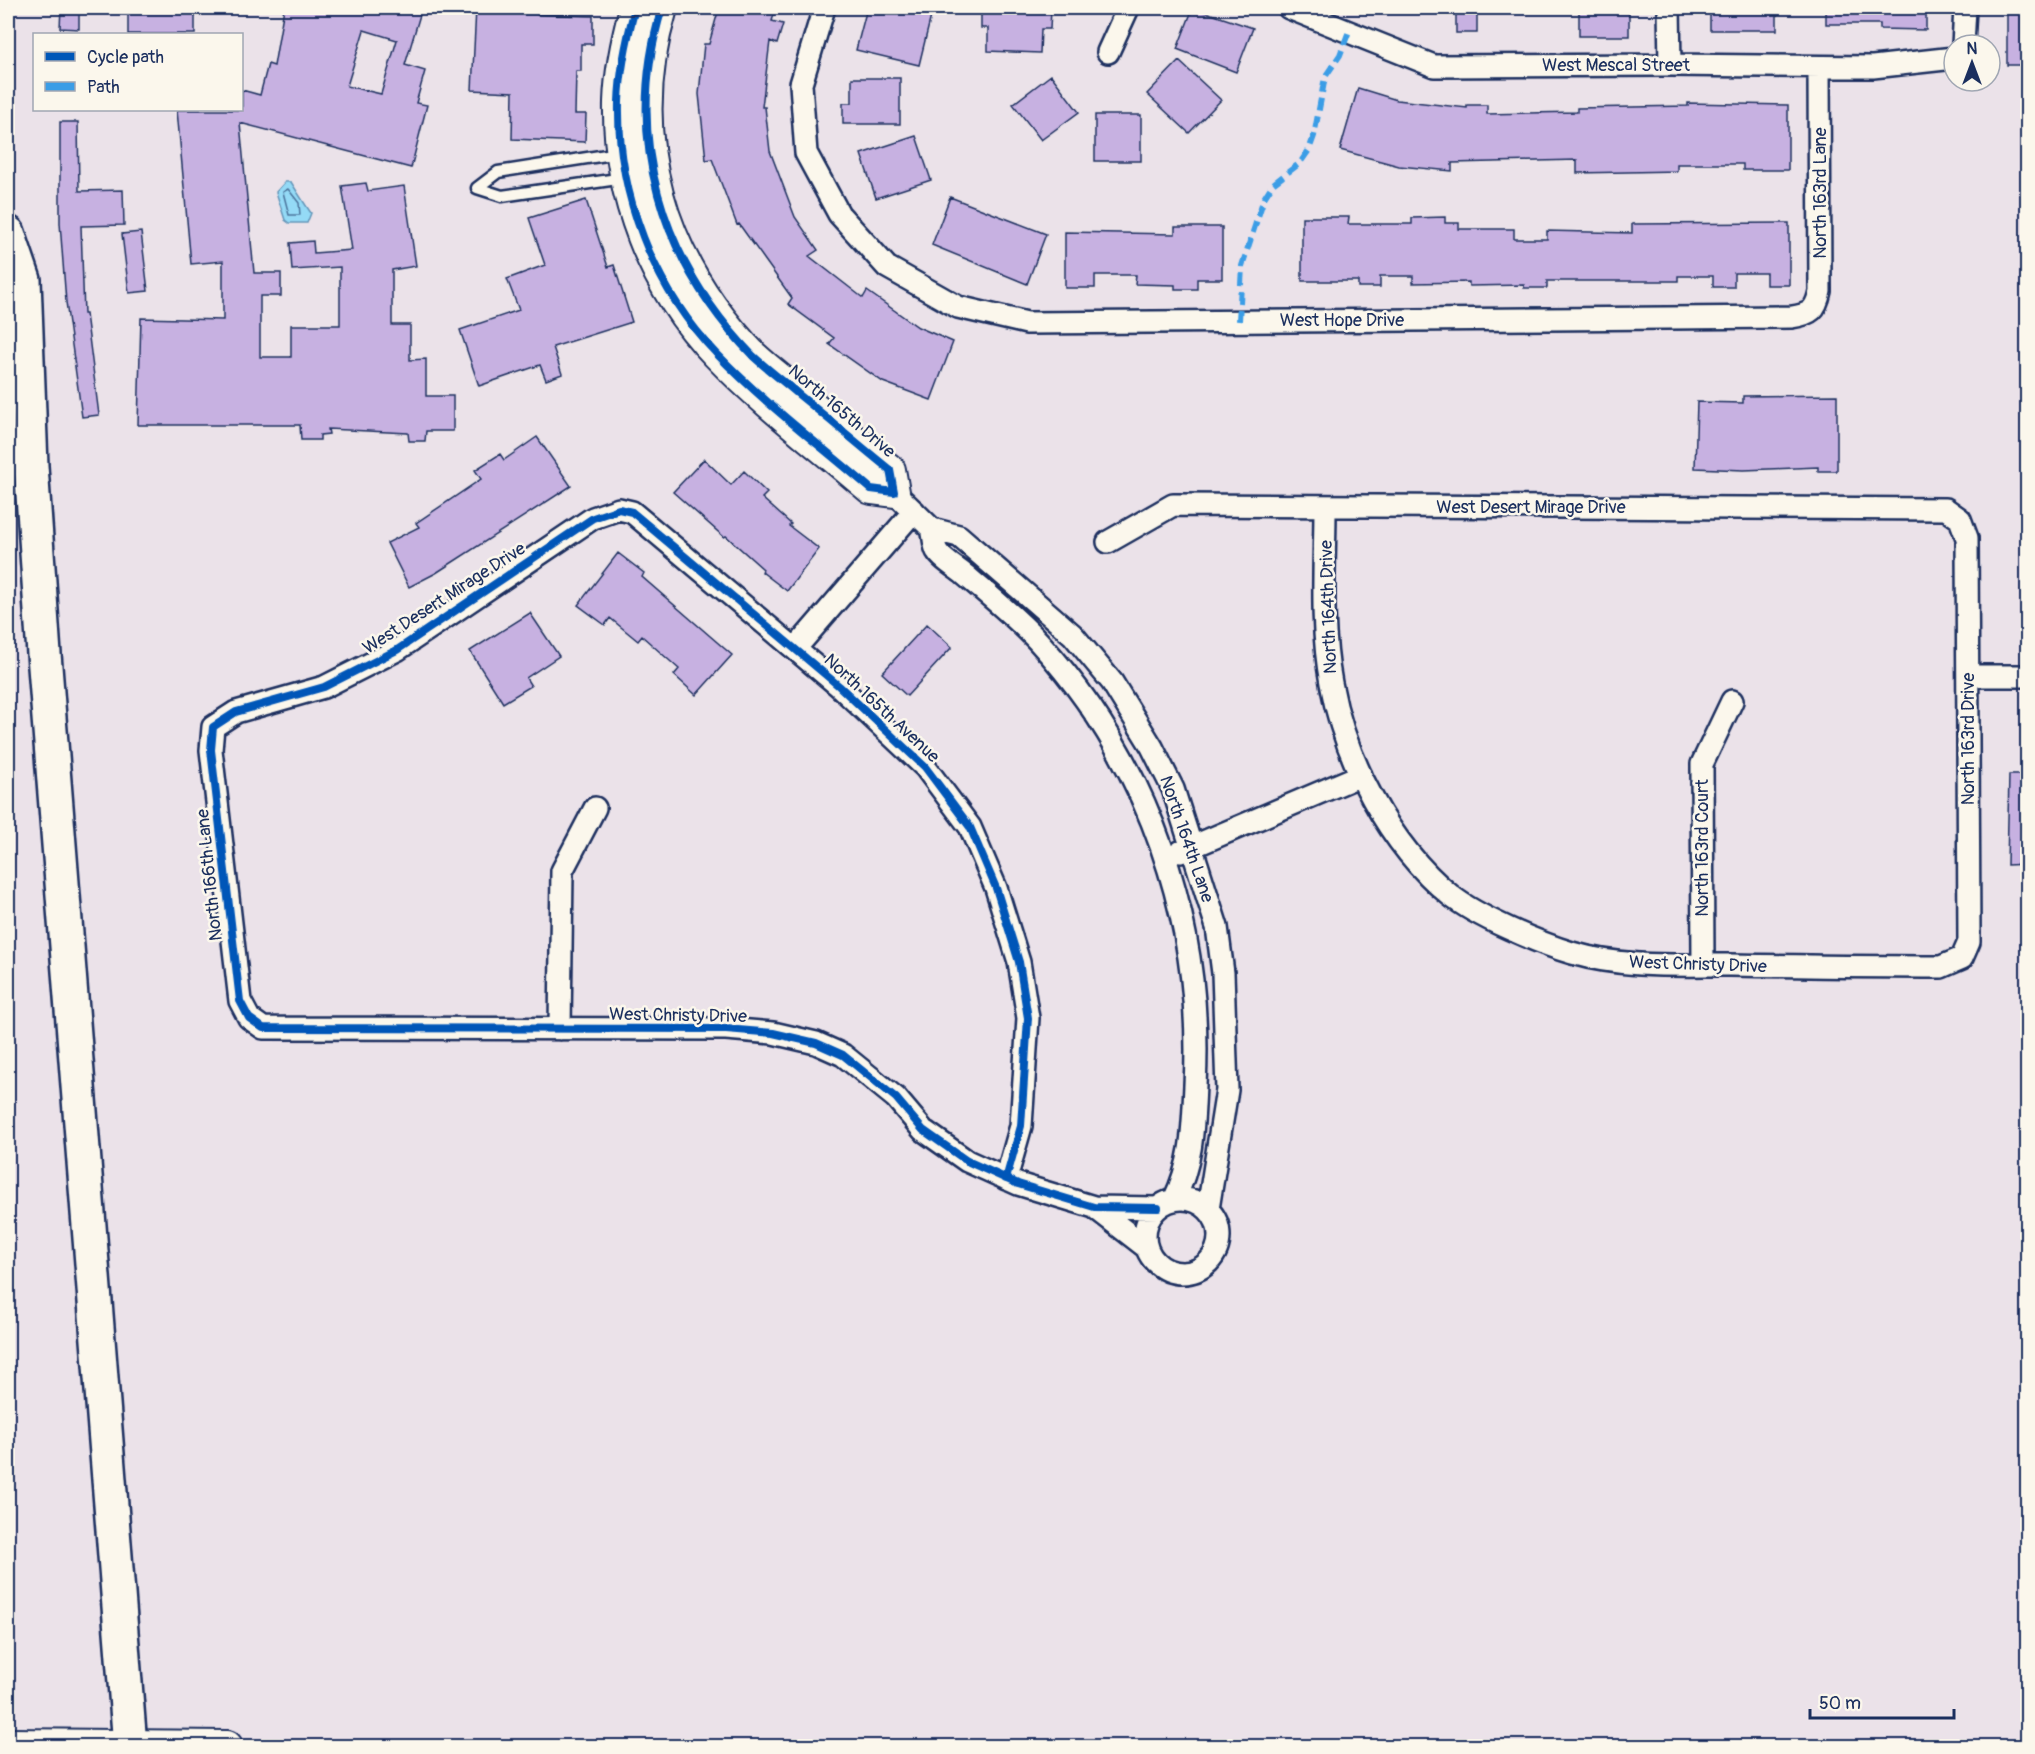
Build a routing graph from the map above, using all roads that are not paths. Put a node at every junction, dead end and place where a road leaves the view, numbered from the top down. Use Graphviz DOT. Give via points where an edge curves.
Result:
graph roads {
  1 [pos="635,8"];
  2 [pos="662,8"];
  3 [pos="824,8"];
  4 [pos="1128,8"];
  5 [pos="1289,8"];
  6 [pos="1670,8"];
  7 [pos="1965,8"];
  8 [pos="1331,15"];
  9 [pos="1964,33"];
  10 [pos="1108,52"];
  11 [pos="1942,59"];
  12 [pos="1670,64"];
  13 [pos="1819,67"];
  14 [pos="625,165"];
  15 [pos="8,233"];
  16 [pos="1808,315"];
  17 [pos="904,502"];
  18 [pos="1325,506"];
  19 [pos="619,509"];
  20 [pos="1960,519"];
  21 [pos="933,529"];
  22 [pos="1108,542"];
  23 [pos="795,649"];
  24 [pos="1968,676"];
  25 [pos="2028,676"];
  26 [pos="1732,701"];
  27 [pos="213,727"];
  28 [pos="1361,775"];
  29 [pos="595,808"];
  30 [pos="1192,847"];
  31 [pos="1165,859"];
  32 [pos="1962,958"];
  33 [pos="1703,965"];
  34 [pos="249,1018"];
  35 [pos="560,1029"];
  36 [pos="1006,1179"];
  37 [pos="1166,1204"];
  38 [pos="1094,1207"];
  39 [pos="1208,1209"];
  40 [pos="1146,1248"];
  41 [pos="8,1744"];
  42 [pos="130,1745"];
  43 [pos="227,1746"];
  1 -- 14 [label="street" via="619,102"];
  2 -- 17 [label="street, North 165th Drive" via="649,58 647,117 654,185 670,235 704,298 728,328 754,357 890,470"];
  3 -- 16 [label="street, West Hope Drive" via="801,84 806,153 839,214 887,267 958,307 1027,323"];
  4 -- 10 [label="street"];
  5 -- 8 [label="street, West Mescal Street"];
  6 -- 12 [label="street"];
  7 -- 9 [label="street"];
  8 -- 12 [label="street, West Mescal Street" via="1434,66"];
  11 -- 13 [label="street, West Mescal Street" via="1873,67"];
  12 -- 13 [label="street, West Mescal Street"];
  13 -- 16 [label="street, North 163rd Lane" via="1820,291 1817,306"];
  14 -- 14 [label="lane" via="498,172 477,188 502,196"];
  14 -- 17 [label="street" via="648,249 673,297 703,338 725,362 871,489"];
  15 -- 42 [label="highway" via="24,280 43,642"];
  17 -- 21 [label="street, North 164th Lane"];
  17 -- 23 [label="street"];
  18 -- 20 [label="street, West Desert Mirage Drive" via="1946,509"];
  18 -- 22 [label="street, West Desert Mirage Drive" via="1173,505"];
  18 -- 28 [label="street, North 164th Drive" via="1326,628 1331,682 1343,732"];
  19 -- 23 [label="street, North 165th Avenue" via="632,512"];
  19 -- 27 [label="street, West Desert Mirage Drive" via="593,518 397,650 324,687 236,712"];
  20 -- 24 [label="street, North 163rd Drive" via="1967,538"];
  21 -- 30 [label="street, North 164th Lane" via="959,536 1035,600 1072,635 1112,682 1173,789"];
  21 -- 31 [label="street, North 164th Lane" via="937,551 1038,641 1076,685 1138,786"];
  23 -- 36 [label="street, North 165th Avenue" via="925,767 970,827 996,888 1019,962 1028,1018 1021,1126"];
  24 -- 25 [label="street"];
  24 -- 32 [label="street, North 163rd Drive" via="1969,942"];
  26 -- 33 [label="street, North 163rd Court" via="1702,764"];
  27 -- 34 [label="street, North 166th Lane" via="211,750 232,950 240,1002"];
  28 -- 30 [label="street"];
  28 -- 33 [label="street, West Christy Drive" via="1403,845 1451,896 1508,928 1583,955 1634,964"];
  29 -- 35 [label="street" via="562,871"];
  30 -- 31 [label="street"];
  30 -- 39 [label="street, North 164th Lane" via="1216,927 1227,1039 1227,1090"];
  31 -- 37 [label="street, North 164th Lane" via="1188,944 1197,1046 1186,1174"];
  32 -- 33 [label="street, West Christy Drive" via="1941,968"];
  34 -- 35 [label="street, West Christy Drive" via="263,1028"];
  35 -- 36 [label="street, West Christy Drive" via="726,1029 816,1042 843,1055 896,1098 923,1130 967,1161"];
  36 -- 38 [label="street, West Christy Drive"];
  37 -- 38 [label="street"];
  37 -- 39 [label="street" via="1198,1202"];
  37 -- 40 [label="street, North 164th Lane" via="1147,1223"];
  38 -- 40 [label="street"];
  39 -- 40 [label="street, North 164th Lane" via="1217,1225 1219,1243 1215,1254 1198,1270 1173,1272 1161,1267"];
  41 -- 42 [label="street"];
  42 -- 43 [label="street"];
}
